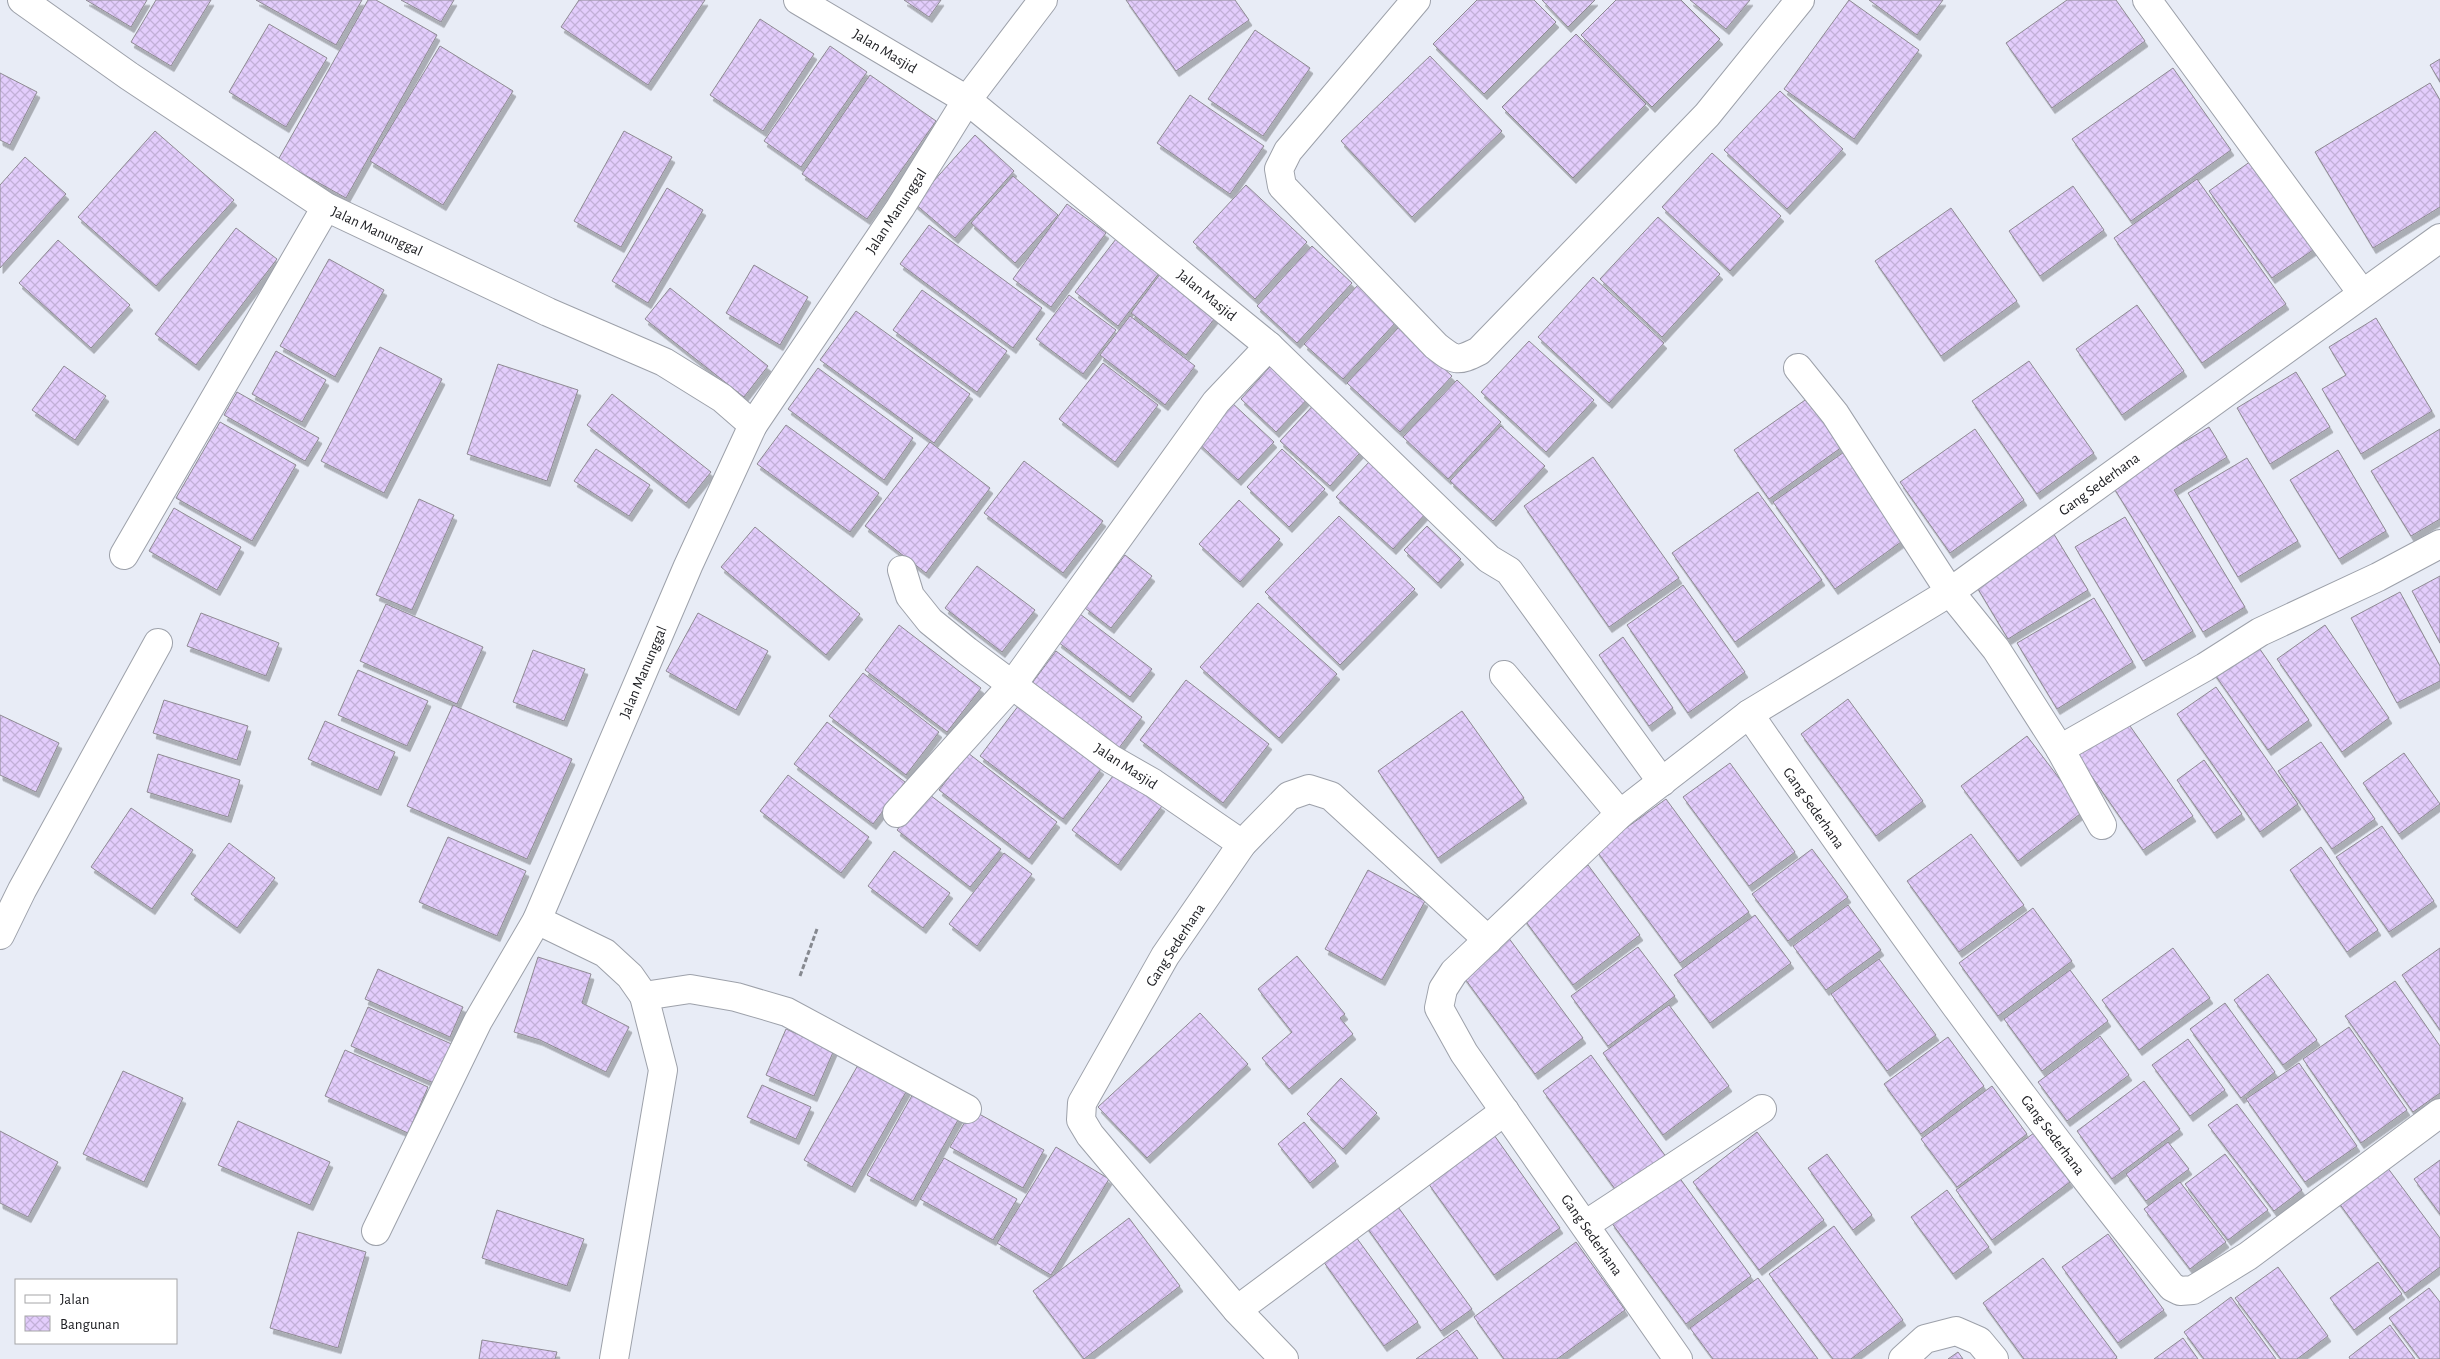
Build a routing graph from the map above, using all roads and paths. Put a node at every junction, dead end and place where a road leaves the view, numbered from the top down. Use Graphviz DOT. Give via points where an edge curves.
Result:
graph roads {
  1 [pos="22,0"];
  2 [pos="798,0"];
  3 [pos="1043,0"];
  4 [pos="1416,0"];
  5 [pos="1800,0"];
  6 [pos="2147,0"];
  7 [pos="967,100"];
  8 [pos="326,207"];
  9 [pos="2440,238"];
  10 [pos="2362,293"];
  11 [pos="1269,346"];
  12 [pos="1798,368"];
  13 [pos="753,425"];
  14 [pos="2440,544"];
  15 [pos="124,555"];
  16 [pos="902,570"];
  17 [pos="1950,592"];
  18 [pos="158,643"];
  19 [pos="1504,675"];
  20 [pos="1012,684"];
  21 [pos="1749,714"];
  22 [pos="2060,749"];
  23 [pos="1662,782"];
  24 [pos="897,813"];
  25 [pos="1620,814"];
  26 [pos="2102,825"];
  27 [pos="1242,844"];
  28 [pos="537,920"];
  29 [pos="817,928"];
  30 [pos="0,934"];
  31 [pos="1488,940"];
  32 [pos="644,996"];
  33 [pos="787,1012"];
  34 [pos="967,1109"];
  35 [pos="1762,1109"];
  36 [pos="1505,1111"];
  37 [pos="2440,1113"];
  38 [pos="1585,1225"];
  39 [pos="376,1231"];
  40 [pos="1237,1310"];
  41 [pos="614,1359"];
  42 [pos="1284,1359"];
  43 [pos="1678,1359"];
  44 [pos="1903,1359"];
  45 [pos="1994,1359"];
  1 -- 8 [label="street, Jalan Manunggal" via="129,76"];
  2 -- 7 [label="street, Jalan Masjid"];
  3 -- 7 [label="street, Jalan Manunggal"];
  4 -- 5 [label="street" via="1288,151 1279,168 1282,186 1436,346 1451,358 1462,360 1479,351 1707,115"];
  6 -- 10 [label="street"];
  7 -- 11 [label="street, Jalan Masjid"];
  7 -- 13 [label="street, Jalan Manunggal" via="900,208"];
  8 -- 13 [label="street, Jalan Manunggal" via="548,312 664,362 722,398"];
  8 -- 15 [label="street"];
  9 -- 10 [label="street, Gang Sederhana"];
  10 -- 17 [label="street, Gang Sederhana"];
  11 -- 20 [label="street" via="1216,402"];
  11 -- 23 [label="street, Jalan Masjid" via="1489,559 1508,571"];
  12 -- 17 [label="street" via="1836,414"];
  13 -- 28 [label="street, Jalan Manunggal" via="688,566"];
  14 -- 22 [label="street" via="2260,632"];
  16 -- 20 [label="street, Jalan Masjid" via="910,596 930,621"];
  17 -- 21 [label="street, Gang Sederhana"];
  17 -- 22 [label="street" via="1996,650"];
  18 -- 30 [label="street"];
  19 -- 25 [label="street"];
  20 -- 24 [label="street"];
  20 -- 27 [label="street, Jalan Masjid" via="1111,759"];
  21 -- 23 [label="street, Gang Sederhana"];
  21 -- 37 [label="street, Gang Sederhana" via="1850,860 1979,1035 2102,1201 2172,1287 2180,1291 2193,1290 2248,1256"];
  22 -- 26 [label="street"];
  23 -- 25 [label="street, Gang Sederhana"];
  25 -- 31 [label="street, Gang Sederhana"];
  27 -- 31 [label="street, Gang Sederhana" via="1289,796 1309,789 1332,796"];
  27 -- 40 [label="street, Gang Sederhana" via="1165,956 1082,1103 1081,1120 1090,1135"];
  28 -- 32 [label="street" via="605,953 630,976"];
  28 -- 39 [label="street, Jalan Manunggal" via="478,1021"];
  29 -- 33 [label="path"];
  31 -- 36 [label="street, Gang Sederhana" via="1454,972 1443,989 1439,1008 1464,1053"];
  32 -- 33 [label="street" via="690,989 736,997"];
  32 -- 41 [label="street" via="663,1070"];
  33 -- 34 [label="street"];
  35 -- 38 [label="street"];
  36 -- 38 [label="street, Gang Sederhana"];
  36 -- 40 [label="street"];
  38 -- 43 [label="street, Gang Sederhana"];
  40 -- 42 [label="street, Gang Sederhana"];
  44 -- 45 [label="street" via="1925,1339 1956,1331 1979,1341"];
}
